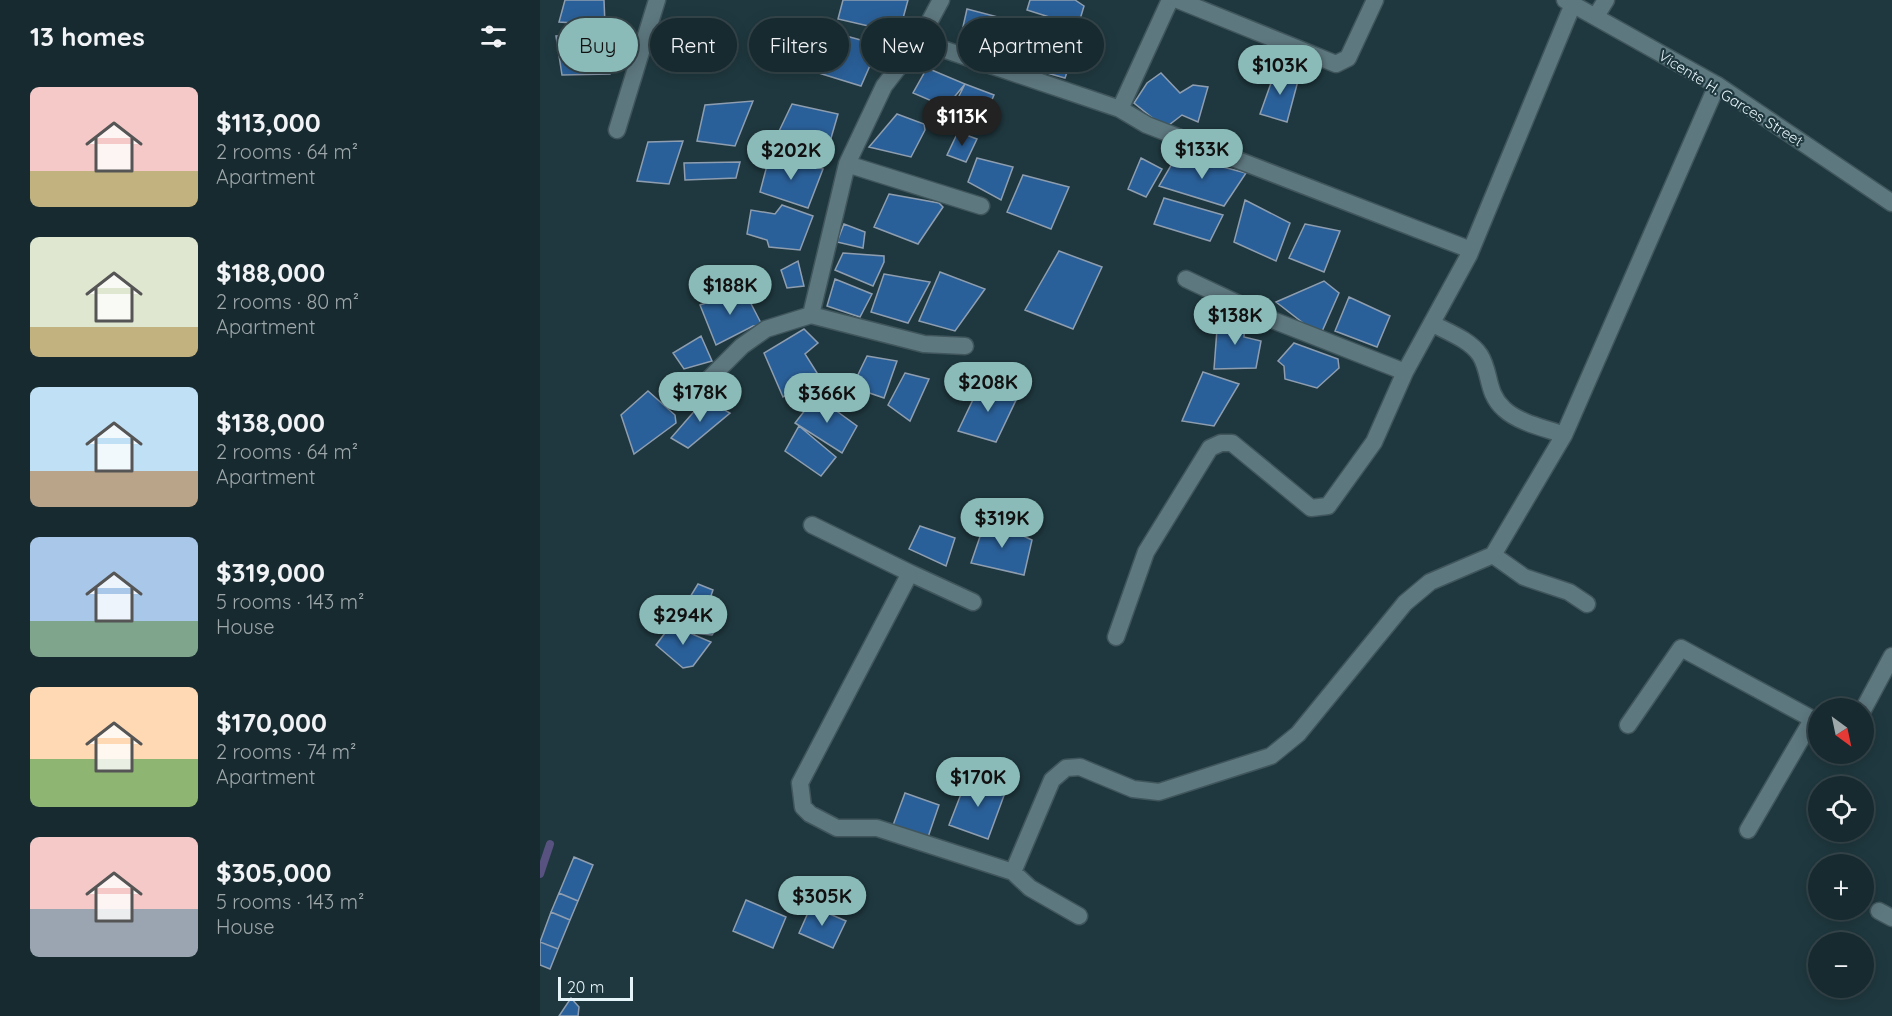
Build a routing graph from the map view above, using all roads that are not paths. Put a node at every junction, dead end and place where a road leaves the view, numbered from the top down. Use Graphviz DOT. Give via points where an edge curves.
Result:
graph roads {
  1 [pos="657,0"];
  2 [pos="941,0"];
  3 [pos="1170,0"];
  4 [pos="1178,0"];
  5 [pos="1375,0"];
  6 [pos="1605,0"];
  7 [pos="1569,2"];
  8 [pos="1596,16"];
  9 [pos="931,18"];
  10 [pos="946,50"];
  11 [pos="895,72"];
  12 [pos="1717,85"];
  13 [pos="1120,109"];
  14 [pos="617,130"];
  15 [pos="847,164"];
  16 [pos="1892,203"];
  17 [pos="981,206"];
  18 [pos="1470,250"];
  19 [pos="1186,279"];
  20 [pos="811,315"];
  21 [pos="1433,324"];
  22 [pos="965,346"];
  23 [pos="1405,372"];
  24 [pos="687,401"];
  25 [pos="1564,435"];
  26 [pos="812,525"];
  27 [pos="1493,555"];
  28 [pos="910,573"];
  29 [pos="973,602"];
  30 [pos="1587,604"];
  31 [pos="1116,637"];
  32 [pos="1892,656"];
  33 [pos="1869,698"];
  34 [pos="1808,717"];
  35 [pos="1628,725"];
  36 [pos="1808,732"];
  37 [pos="1748,830"];
  38 [pos="1013,872"];
  39 [pos="1079,916"];
  1 -- 14 [label="street"];
  2 -- 9 [label="street"];
  3 -- 13 [label="street"];
  4 -- 5 [label="street" via="1336,64 1348,58"];
  6 -- 8 [label="street"];
  7 -- 8 [label="street, Vicente H. Garces Street"];
  7 -- 18 [label="street"];
  8 -- 12 [label="street, Vicente H. Garces Street"];
  10 -- 13 [label="street"];
  11 -- 15 [label="street" via="884,86"];
  12 -- 16 [label="street, Vicente H. Garces Street"];
  12 -- 25 [label="street"];
  13 -- 18 [label="street" via="1148,125"];
  15 -- 17 [label="street"];
  15 -- 20 [label="street"];
  18 -- 21 [label="street"];
  19 -- 23 [label="street" via="1275,321"];
  20 -- 22 [label="street" via="924,344"];
  20 -- 24 [label="street" via="766,329 742,346"];
  21 -- 23 [label="street"];
  21 -- 25 [label="street" via="1473,347 1481,356 1489,387 1504,409 1519,419"];
  23 -- 31 [label="street" via="1374,442 1328,506 1311,508 1232,442 1210,448 1146,552"];
  25 -- 27 [label="street"];
  26 -- 28 [label="street"];
  27 -- 30 [label="street" via="1524,578 1569,592"];
  27 -- 38 [label="street" via="1430,582 1405,603 1305,726 1271,756 1159,792 1133,789 1080,767 1058,772"];
  28 -- 29 [label="street"];
  28 -- 38 [label="street" via="800,783 803,807 837,828 877,828"];
  32 -- 33 [label="street"];
  34 -- 35 [label="street" via="1681,648"];
  36 -- 37 [label="street"];
  38 -- 39 [label="street" via="1030,888"];
}
